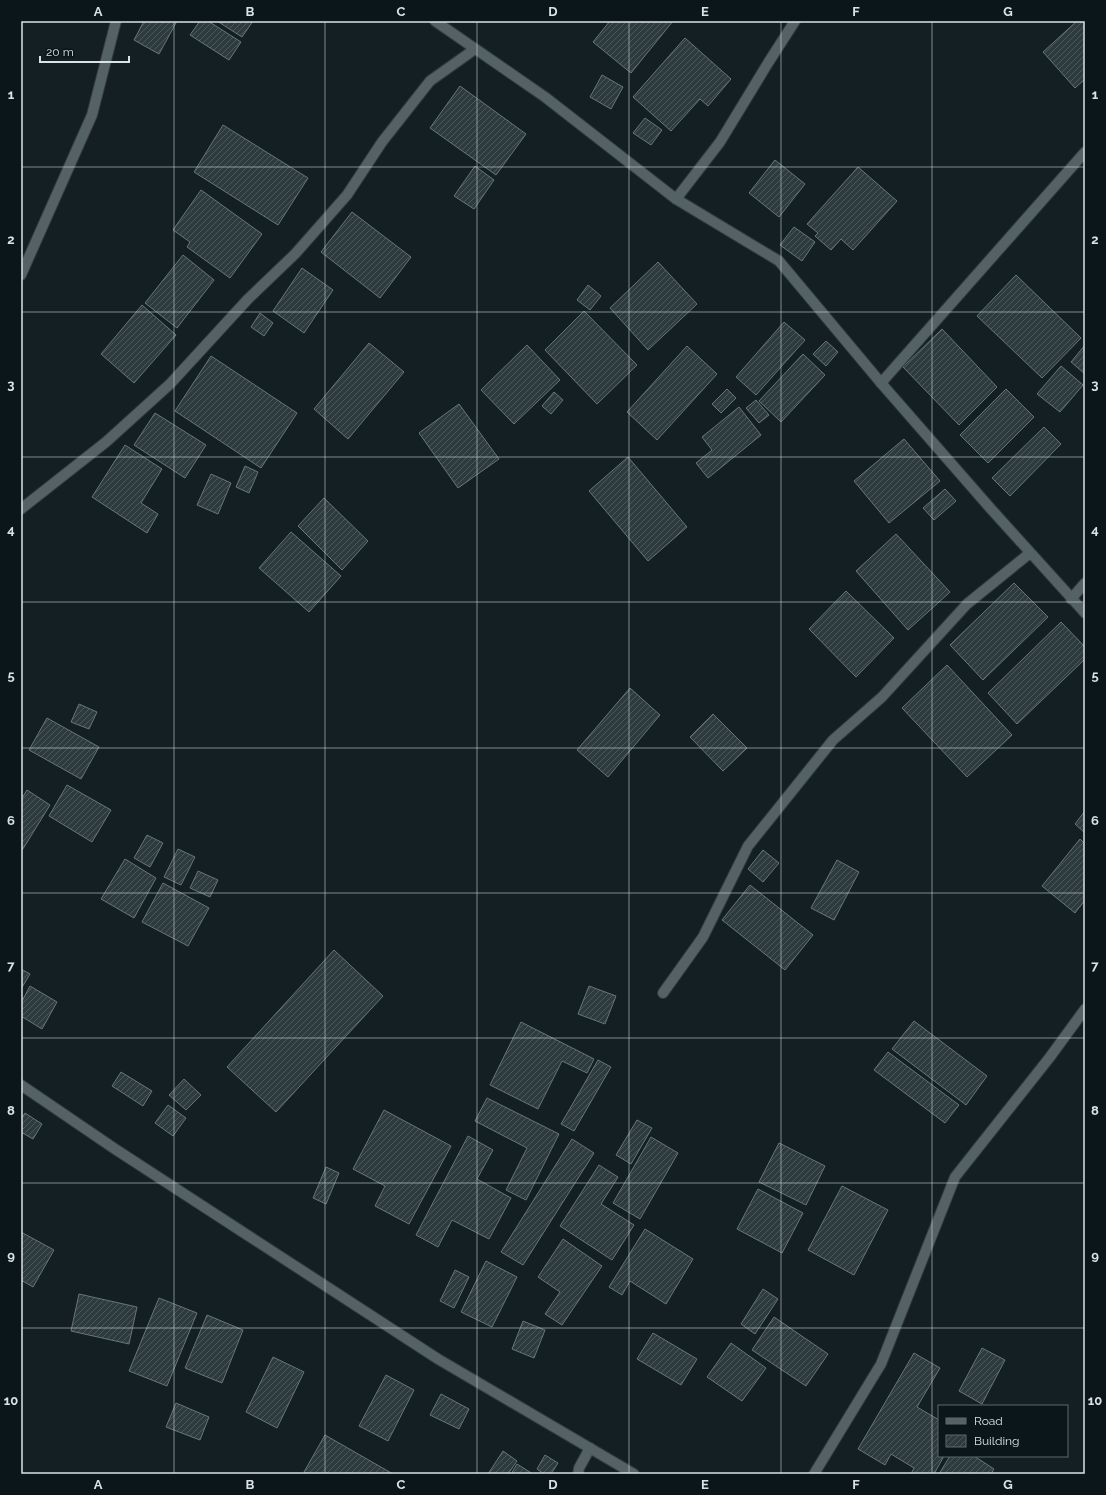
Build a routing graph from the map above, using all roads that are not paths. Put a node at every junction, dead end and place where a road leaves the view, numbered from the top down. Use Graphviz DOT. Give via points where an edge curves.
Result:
graph roads {
  1 [pos="116,21"];
  2 [pos="435,21"];
  3 [pos="795,21"];
  4 [pos="475,49"];
  5 [pos="1085,152"];
  6 [pos="676,199"];
  7 [pos="21,275"];
  8 [pos="881,383"];
  9 [pos="21,509"];
  10 [pos="1030,554"];
  11 [pos="1085,583"];
  12 [pos="1071,599"];
  13 [pos="1085,613"];
  14 [pos="663,993"];
  15 [pos="1085,1008"];
  16 [pos="21,1085"];
  17 [pos="590,1448"];
  18 [pos="578,1474"];
  19 [pos="634,1474"];
  20 [pos="814,1474"];
  1 -- 7 [label="street" via="92,115"];
  2 -- 4 [label="street"];
  3 -- 6 [label="street" via="720,142"];
  4 -- 6 [label="street" via="545,97"];
  4 -- 9 [label="street" via="430,81 382,142 347,195 296,254 248,299 170,384 106,442"];
  5 -- 8 [label="street"];
  6 -- 8 [label="street" via="779,261"];
  8 -- 10 [label="street"];
  10 -- 12 [label="street"];
  10 -- 14 [label="street" via="967,604 882,697 833,740 748,846 703,937"];
  11 -- 12 [label="street"];
  12 -- 13 [label="street"];
  15 -- 20 [label="street" via="1050,1057 954,1177 881,1364"];
  16 -- 17 [label="street" via="438,1359"];
  17 -- 18 [label="street"];
  17 -- 19 [label="street"];
}
